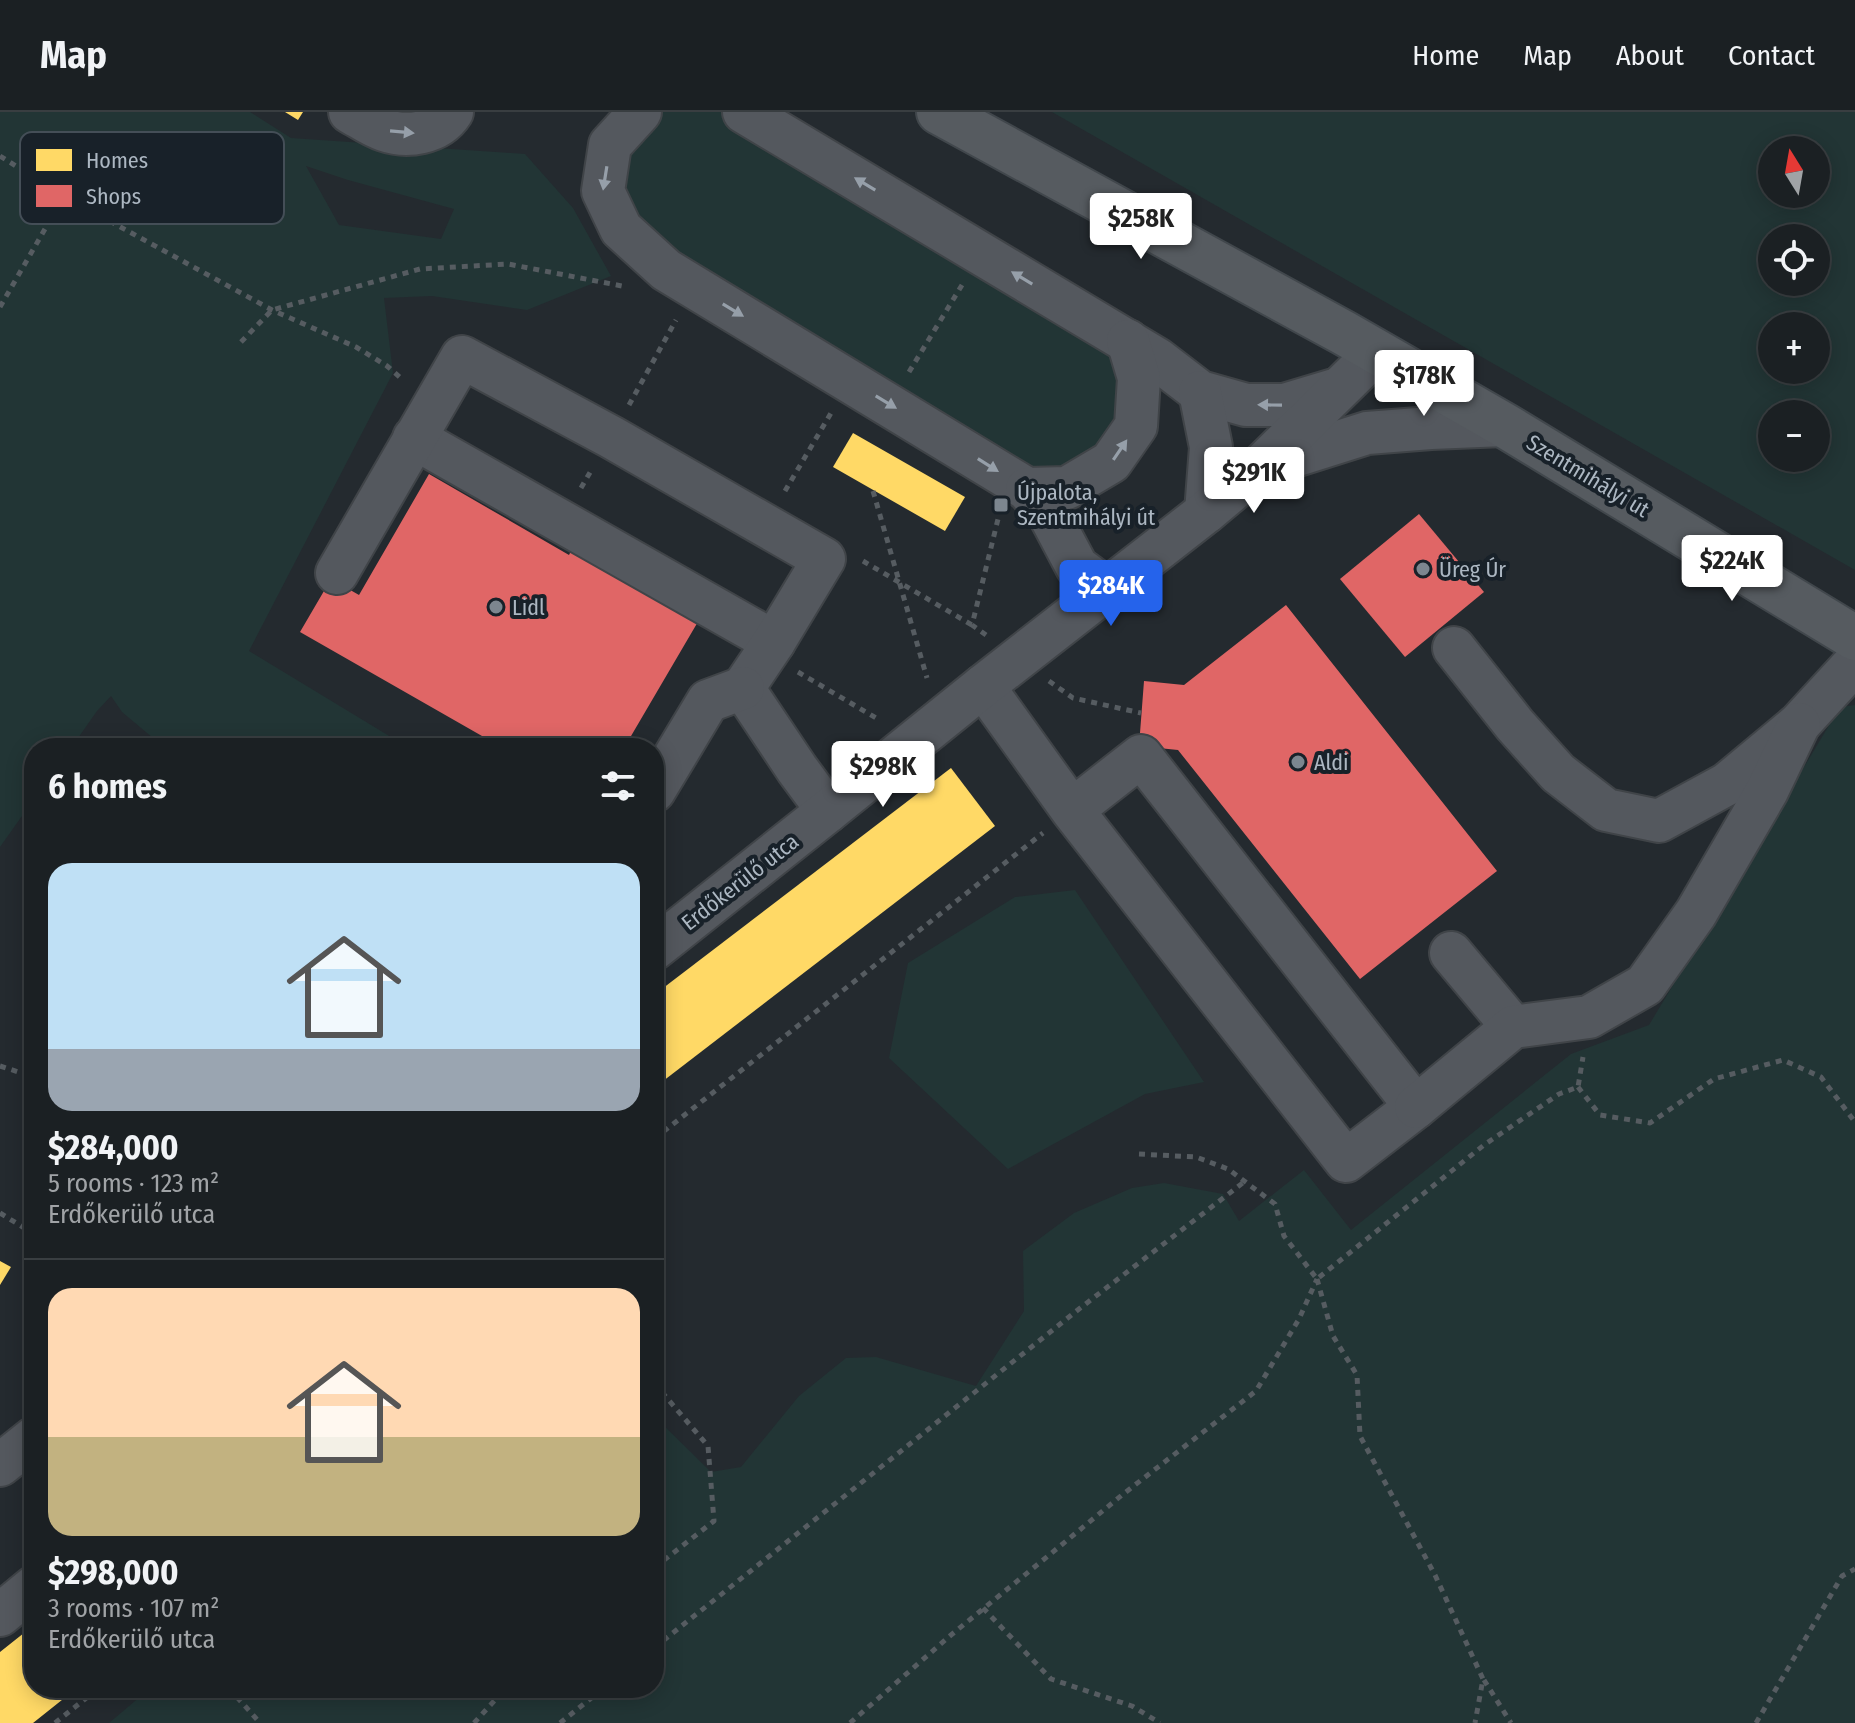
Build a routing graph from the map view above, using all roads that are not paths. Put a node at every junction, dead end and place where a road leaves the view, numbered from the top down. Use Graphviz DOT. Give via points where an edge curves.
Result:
graph roads {
  1 [pos="350,112"];
  2 [pos="452,112"];
  3 [pos="640,112"];
  4 [pos="744,112"];
  5 [pos="939,112"];
  6 [pos="1128,341"];
  7 [pos="1377,352"];
  8 [pos="1339,389"];
  9 [pos="1200,392"];
  10 [pos="423,421"];
  11 [pos="1504,425"];
  12 [pos="1260,467"];
  13 [pos="1014,497"];
  14 [pos="1206,512"];
  15 [pos="337,573"];
  16 [pos="1094,577"];
  17 [pos="1855,638"];
  18 [pos="1454,648"];
  19 [pos="761,662"];
  20 [pos="1855,663"];
  21 [pos="983,686"];
  22 [pos="1799,724"];
  23 [pos="664,774"];
  24 [pos="1072,810"];
  25 [pos="828,811"];
  26 [pos="664,941"];
  27 [pos="1451,953"];
  28 [pos="1513,1027"];
  29 [pos="1416,1107"];
  30 [pos="24,1595"];
  31 [pos="0,1615"];
  1 -- 2 [label="street, one-way" via="384,130 411,134 440,125"];
  3 -- 13 [label="street, one-way" via="610,145 603,191 621,229 666,270"];
  6 -- 4 [label="street, one-way"];
  5 -- 7 [label="main road, Szentmihályi út"];
  6 -- 9 [label="street"];
  13 -- 6 [label="street, one-way" via="1067,488 1111,462 1136,426 1139,378"];
  7 -- 8 [label="street, Erdőkerülő utca"];
  7 -- 11 [label="main road, Szentmihályi út"];
  8 -- 9 [label="street, one-way" via="1284,405 1246,405"];
  8 -- 12 [label="street, Erdőkerülő utca"];
  9 -- 14 [label="street" via="1211,447"];
  10 -- 15 [label="street"];
  10 -- 19 [label="street"];
  10 -- 19 [label="street" via="462,357 824,559"];
  11 -- 12 [label="street" via="1367,433"];
  11 -- 17 [label="main road, Szentmihályi út"];
  12 -- 14 [label="street, Erdőkerülő utca"];
  13 -- 16 [label="street" via="1050,516"];
  14 -- 16 [label="street, Erdőkerülő utca"];
  16 -- 21 [label="street, Erdőkerülő utca" via="1072,617"];
  18 -- 22 [label="street" via="1558,773 1606,810 1659,821 1727,784"];
  19 -- 23 [label="street" via="708,701"];
  19 -- 25 [label="street" via="797,769"];
  20 -- 22 [label="street"];
  21 -- 24 [label="street"];
  21 -- 25 [label="street, Erdőkerülő utca"];
  22 -- 28 [label="street" via="1696,913 1645,985 1589,1017"];
  24 -- 29 [label="street" via="1141,756"];
  24 -- 29 [label="street" via="1346,1161"];
  25 -- 26 [label="street, Erdőkerülő utca"];
  27 -- 28 [label="street"];
  28 -- 29 [label="street"];
  30 -- 31 [label="street"];
}
